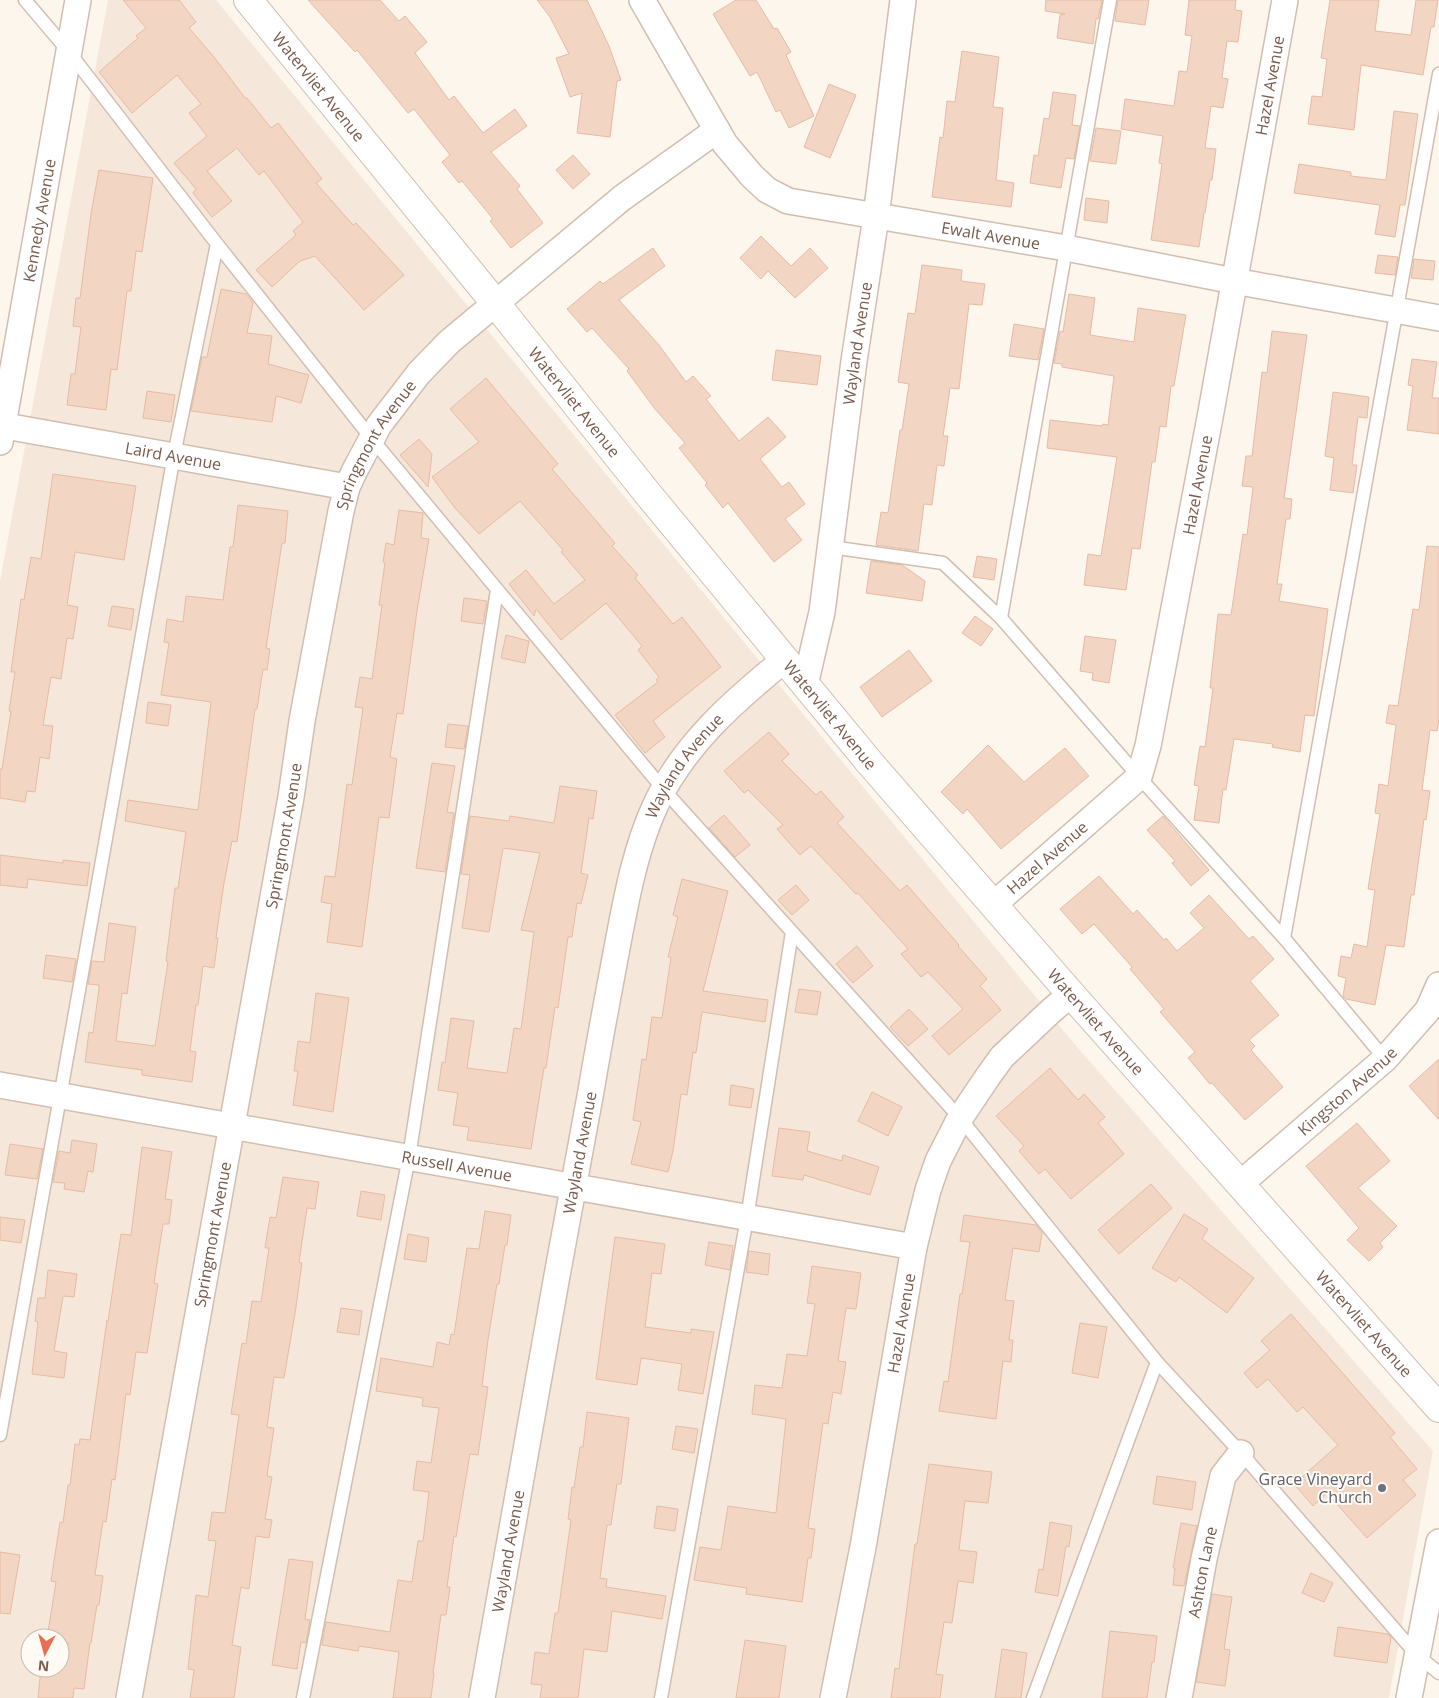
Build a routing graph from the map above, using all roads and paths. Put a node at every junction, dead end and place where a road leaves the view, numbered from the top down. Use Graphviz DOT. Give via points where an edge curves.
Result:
graph roads {
  1 [pos="26,0"];
  2 [pos="78,0"];
  3 [pos="248,0"];
  4 [pos="642,0"];
  5 [pos="903,0"];
  6 [pos="1110,0"];
  7 [pos="1285,0"];
  8 [pos="69,52"];
  9 [pos="1439,74"];
  10 [pos="717,130"];
  11 [pos="876,217"];
  12 [pos="217,244"];
  13 [pos="1066,248"];
  14 [pos="1234,281"];
  15 [pos="496,304"];
  16 [pos="1396,310"];
  17 [pos="1439,318"];
  18 [pos="1,430"];
  19 [pos="372,439"];
  20 [pos="174,455"];
  21 [pos="347,488"];
  22 [pos="831,546"];
  23 [pos="497,590"];
  24 [pos="1001,618"];
  25 [pos="784,660"];
  26 [pos="805,685"];
  27 [pos="1139,777"];
  28 [pos="664,790"];
  29 [pos="993,905"];
  30 [pos="792,932"];
  31 [pos="1284,938"];
  32 [pos="1439,985"];
  33 [pos="1071,994"];
  34 [pos="1386,1059"];
  35 [pos="0,1085"];
  36 [pos="61,1096"];
  37 [pos="960,1118"];
  38 [pos="232,1126"];
  39 [pos="409,1157"];
  40 [pos="1240,1184"];
  41 [pos="573,1186"];
  42 [pos="747,1218"];
  43 [pos="914,1247"];
  44 [pos="1156,1362"];
  45 [pos="1439,1408"];
  46 [pos="0,1435"];
  47 [pos="1241,1453"];
  48 [pos="1439,1542"];
  49 [pos="1417,1655"];
  50 [pos="1439,1673"];
  51 [pos="129,1698"];
  52 [pos="303,1698"];
  53 [pos="482,1698"];
  54 [pos="661,1698"];
  55 [pos="833,1698"];
  56 [pos="1033,1698"];
  57 [pos="1179,1698"];
  58 [pos="1409,1698"];
  1 -- 8 [label="lane"];
  2 -- 8 [label="street, Kennedy Avenue"];
  3 -- 15 [label="street, Watervliet Avenue"];
  4 -- 10 [label="street, Ewalt Avenue"];
  5 -- 11 [label="street, Wayland Avenue"];
  6 -- 13 [label="lane"];
  7 -- 14 [label="street, Hazel Avenue"];
  8 -- 12 [label="lane"];
  8 -- 18 [label="street, Kennedy Avenue"];
  9 -- 16 [label="lane"];
  10 -- 11 [label="street, Ewalt Avenue" via="725,144 767,190 788,201"];
  10 -- 15 [label="street, Springmont Avenue" via="622,198"];
  11 -- 13 [label="street, Ewalt Avenue"];
  11 -- 22 [label="street, Wayland Avenue"];
  12 -- 19 [label="lane"];
  12 -- 20 [label="lane"];
  13 -- 14 [label="street, Ewalt Avenue"];
  13 -- 24 [label="lane"];
  14 -- 16 [label="street, Ewalt Avenue"];
  14 -- 27 [label="street, Hazel Avenue" via="1148,746"];
  15 -- 19 [label="street, Springmont Avenue" via="449,342 418,373 379,424"];
  15 -- 25 [label="street, Watervliet Avenue"];
  16 -- 17 [label="street, Ewalt Avenue"];
  16 -- 31 [label="lane"];
  18 -- 20 [label="street, Laird Avenue"];
  19 -- 21 [label="street, Springmont Avenue"];
  19 -- 23 [label="lane"];
  20 -- 21 [label="street, Laird Avenue"];
  20 -- 36 [label="lane"];
  21 -- 38 [label="street, Springmont Avenue" via="302,721"];
  22 -- 24 [label="lane" via="942,562"];
  22 -- 26 [label="street, Wayland Avenue" via="822,612"];
  23 -- 28 [label="lane"];
  23 -- 39 [label="lane"];
  24 -- 27 [label="lane"];
  25 -- 26 [label="street, Watervliet Avenue"];
  25 -- 28 [label="street, Wayland Avenue" via="717,719 675,770"];
  26 -- 29 [label="street, Watervliet Avenue"];
  27 -- 29 [label="street, Hazel Avenue"];
  27 -- 31 [label="lane"];
  28 -- 30 [label="lane"];
  28 -- 41 [label="street, Wayland Avenue" via="636,858"];
  29 -- 33 [label="street, Watervliet Avenue"];
  30 -- 37 [label="lane"];
  30 -- 42 [label="lane"];
  31 -- 34 [label="lane"];
  32 -- 34 [label="street, Kingston Avenue" via="1428,1010"];
  33 -- 37 [label="street, Hazel Avenue" via="1002,1057"];
  33 -- 40 [label="street, Watervliet Avenue"];
  34 -- 40 [label="street, Kingston Avenue"];
  35 -- 36 [label="street, Russell Avenue"];
  36 -- 38 [label="street, Russell Avenue"];
  36 -- 46 [label="lane"];
  37 -- 43 [label="street, Hazel Avenue" via="938,1161"];
  37 -- 44 [label="lane"];
  38 -- 39 [label="street, Russell Avenue"];
  38 -- 51 [label="street, Springmont Avenue"];
  39 -- 41 [label="street, Russell Avenue"];
  39 -- 52 [label="lane"];
  40 -- 45 [label="street, Watervliet Avenue"];
  41 -- 42 [label="street, Russell Avenue"];
  41 -- 53 [label="street, Wayland Avenue"];
  42 -- 43 [label="street, Russell Avenue"];
  42 -- 54 [label="lane"];
  43 -- 55 [label="street, Hazel Avenue" via="863,1547"];
  44 -- 47 [label="lane"];
  44 -- 56 [label="lane"];
  47 -- 49 [label="lane"];
  47 -- 57 [label="street, Ashton Lane" via="1222,1476"];
  48 -- 49 [label="street"];
  49 -- 50 [label="lane"];
  49 -- 58 [label="street"];
}
